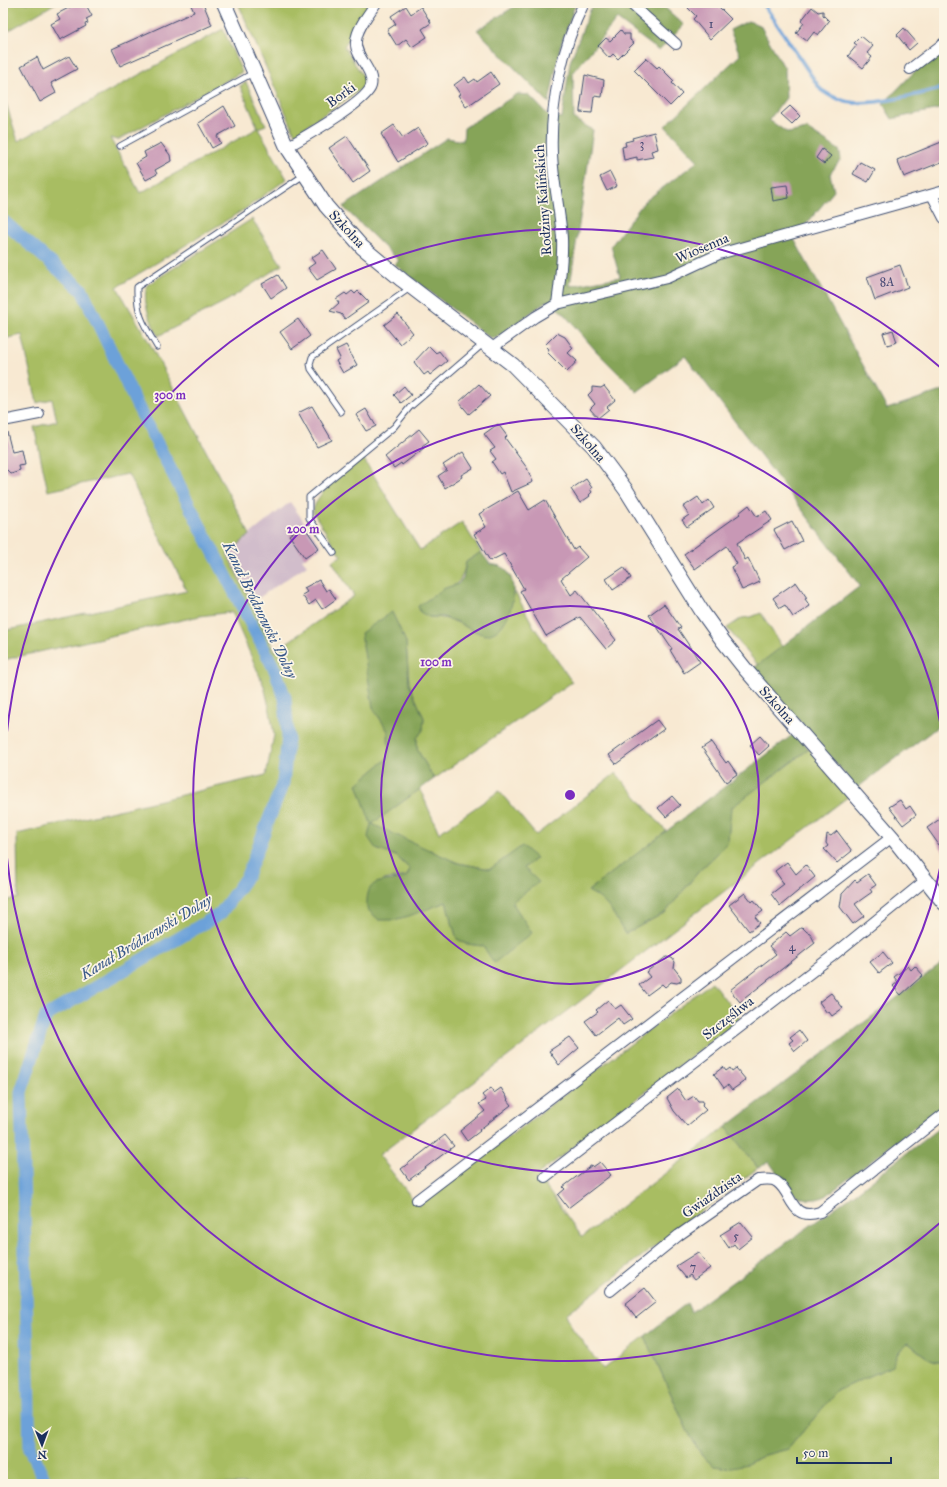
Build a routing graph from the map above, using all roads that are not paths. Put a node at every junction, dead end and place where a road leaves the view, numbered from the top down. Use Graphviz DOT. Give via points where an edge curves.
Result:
graph roads {
  1 [pos="224,3"];
  2 [pos="376,3"];
  3 [pos="584,3"];
  4 [pos="630,3"];
  5 [pos="944,43"];
  6 [pos="676,44"];
  7 [pos="910,69"];
  8 [pos="254,72"];
  9 [pos="120,146"];
  10 [pos="287,147"];
  11 [pos="305,174"];
  12 [pos="944,190"];
  13 [pos="932,195"];
  14 [pos="944,218"];
  15 [pos="411,287"];
  16 [pos="557,304"];
  17 [pos="489,345"];
  18 [pos="157,348"];
  19 [pos="341,412"];
  20 [pos="39,414"];
  21 [pos="3,421"];
  22 [pos="334,553"];
  23 [pos="892,837"];
  24 [pos="926,880"];
  25 [pos="944,903"];
  26 [pos="944,1114"];
  27 [pos="545,1177"];
  28 [pos="417,1200"];
  29 [pos="610,1291"];
  1 -- 8 [label="street, Szkolna"];
  2 -- 10 [label="street, Borki" via="356,40 358,52 370,77 371,86 368,92 356,103"];
  3 -- 16 [label="street, Rodziny Kalińskich" via="573,24 561,67 554,114 552,153 562,238 562,272"];
  4 -- 6 [label="street"];
  5 -- 7 [label="street"];
  8 -- 9 [label="lane"];
  8 -- 10 [label="street, Szkolna"];
  10 -- 11 [label="street, Szkolna"];
  11 -- 15 [label="street, Szkolna" via="326,206 362,246"];
  11 -- 18 [label="lane" via="137,287 136,303"];
  12 -- 13 [label="street, Wiosenna"];
  13 -- 14 [label="street"];
  13 -- 16 [label="street, Wiosenna" via="719,254 667,278"];
  15 -- 17 [label="street, Szkolna"];
  15 -- 19 [label="lane" via="312,357 310,369"];
  16 -- 17 [label="street, Wiosenna"];
  17 -- 22 [label="lane" via="410,407 394,427 309,497 309,518"];
  17 -- 23 [label="street, Szkolna" via="513,365 594,447 626,490 723,641"];
  20 -- 21 [label="street"];
  23 -- 24 [label="street, Szkolna"];
  23 -- 28 [label="street"];
  24 -- 25 [label="street, Szkolna"];
  24 -- 27 [label="street, Szczęśliwa"];
  26 -- 29 [label="street, Gwiaździsta" via="820,1212 809,1214 796,1210 778,1182 758,1180 679,1235"];
}
